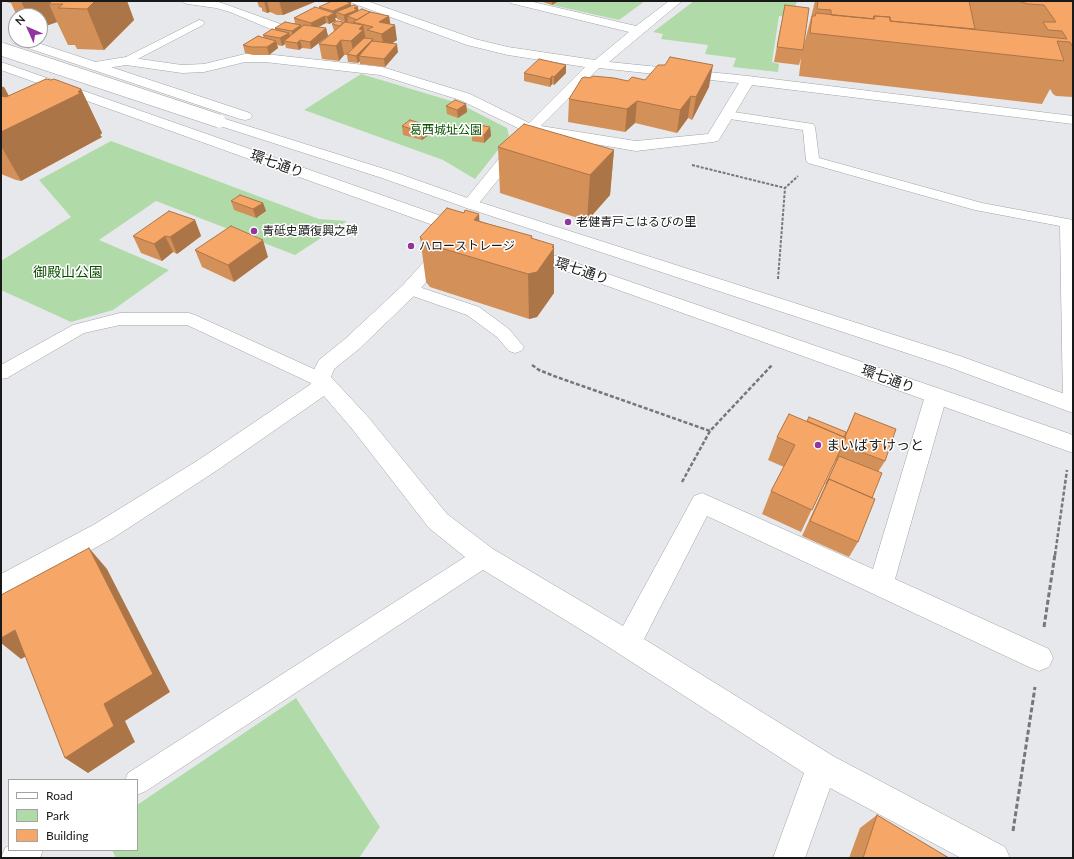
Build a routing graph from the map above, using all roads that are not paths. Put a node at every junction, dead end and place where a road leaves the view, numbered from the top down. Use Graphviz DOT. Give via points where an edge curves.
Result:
graph roads {
  1 [pos="188,1"];
  2 [pos="514,1"];
  3 [pos="676,1"];
  4 [pos="366,2"];
  5 [pos="199,23"];
  6 [pos="292,23"];
  7 [pos="638,30"];
  8 [pos="250,44"];
  9 [pos="41,48"];
  10 [pos="1,49"];
  11 [pos="126,60"];
  12 [pos="226,62"];
  13 [pos="598,64"];
  14 [pos="1,66"];
  15 [pos="95,66"];
  16 [pos="1,80"];
  17 [pos="748,80"];
  18 [pos="727,115"];
  19 [pos="1073,120"];
  20 [pos="532,129"];
  21 [pos="388,175"];
  22 [pos="372,198"];
  23 [pos="470,204"];
  24 [pos="1070,224"];
  25 [pos="507,245"];
  26 [pos="410,289"];
  27 [pos="515,347"];
  28 [pos="1,373"];
  29 [pos="322,381"];
  30 [pos="936,396"];
  31 [pos="1073,405"];
  32 [pos="1073,444"];
  33 [pos="484,557"];
  34 [pos="881,585"];
  35 [pos="1,587"];
  36 [pos="627,645"];
  37 [pos="1039,658"];
  38 [pos="822,767"];
  39 [pos="138,781"];
  40 [pos="27,851"];
  41 [pos="15,858"];
  42 [pos="789,858"];
  43 [pos="994,858"];
  1 -- 6 [label="street" via="234,10 273,31"];
  2 -- 7 [label="street"];
  3 -- 7 [label="street"];
  4 -- 13 [label="street" via="471,42 515,52"];
  5 -- 11 [label="lane"];
  7 -- 13 [label="street"];
  8 -- 12 [label="street"];
  9 -- 15 [label="street"];
  10 -- 21 [label="street, 環七通り, bridge"];
  11 -- 12 [label="street" via="182,69 204,68"];
  11 -- 15 [label="street"];
  12 -- 20 [label="street" via="245,58 265,58 382,71 466,97"];
  13 -- 17 [label="street"];
  13 -- 20 [label="street" via="540,118"];
  14 -- 22 [label="street, 環七通り"];
  15 -- 21 [label="street" via="247,117"];
  16 -- 22 [label="street" via="222,156"];
  17 -- 18 [label="street"];
  17 -- 19 [label="street"];
  18 -- 20 [label="street" via="713,138 636,146"];
  18 -- 24 [label="lane" via="809,127 813,160 980,207"];
  20 -- 23 [label="street"];
  21 -- 23 [label="street, 環七通り"];
  22 -- 26 [label="street, 環七通り" via="470,232"];
  23 -- 31 [label="street, 環七通り" via="953,361"];
  24 -- 31 [label="lane"];
  25 -- 30 [label="street, 環七通り"];
  26 -- 27 [label="lane" via="473,311 503,333"];
  26 -- 29 [label="street" via="326,365"];
  28 -- 29 [label="lane" via="79,329 120,319 189,319"];
  29 -- 33 [label="street" via="361,424 438,521"];
  29 -- 35 [label="street" via="208,465 104,531"];
  30 -- 32 [label="street, 環七通り"];
  30 -- 34 [label="street"];
  33 -- 36 [label="street"];
  33 -- 39 [label="lane"];
  34 -- 36 [label="street" via="702,503"];
  34 -- 37 [label="street"];
  36 -- 38 [label="street"];
  38 -- 42 [label="street"];
  38 -- 43 [label="street"];
  40 -- 41 [label="lane"];
}
